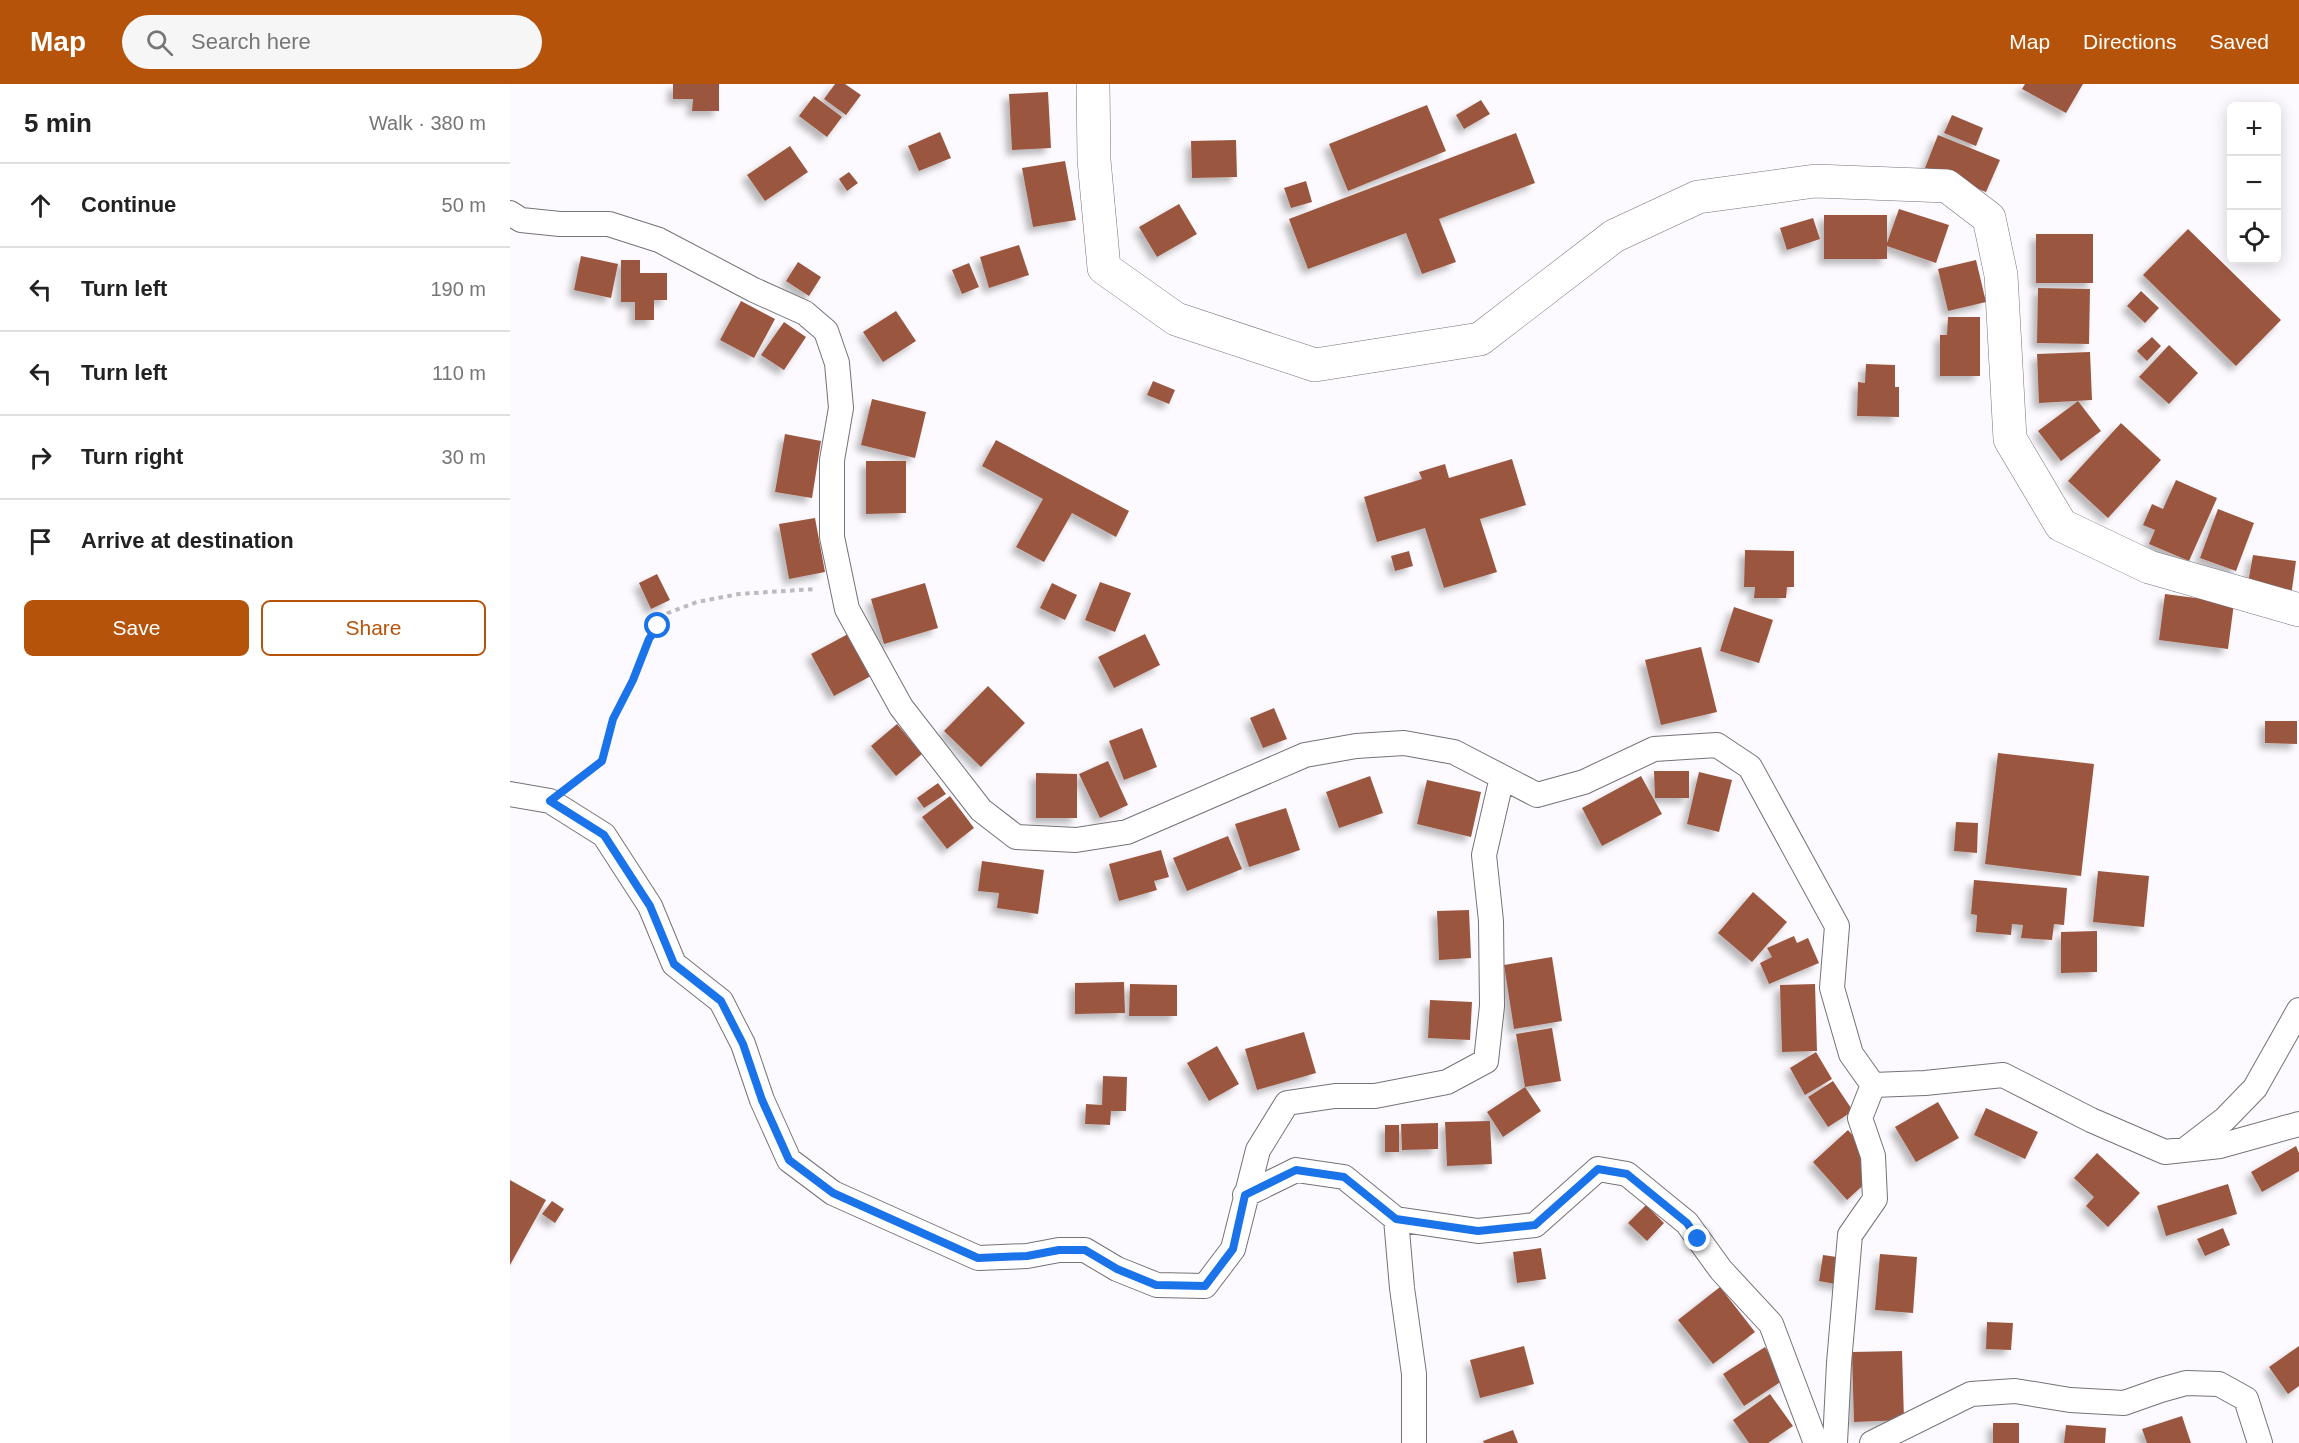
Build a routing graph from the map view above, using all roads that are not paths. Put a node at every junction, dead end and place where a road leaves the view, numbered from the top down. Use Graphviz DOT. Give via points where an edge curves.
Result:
graph roads {
  1 [pos="1093,84"];
  2 [pos="510,213"];
  3 [pos="2299,610"];
  4 [pos="1502,777"];
  5 [pos="510,794"];
  6 [pos="2299,1010"];
  7 [pos="1873,1085"];
  8 [pos="2299,1124"];
  9 [pos="2184,1150"];
  10 [pos="1245,1195"];
  11 [pos="1396,1219"];
  12 [pos="1414,1443"];
  13 [pos="1818,1443"];
  14 [pos="1835,1443"];
  15 [pos="1872,1443"];
  16 [pos="2260,1443"];
  1 -- 3 [label="street" via="1094,160 1104,268 1176,319 1315,365 1479,339 1614,236 1698,197 1815,181 1947,186 1989,218 2001,275 2010,439 2061,525 2149,567"];
  2 -- 4 [label="street" via="521,220 609,224 659,240 805,313 826,331 837,363 841,408 832,460 832,537 848,609 901,707 981,810 1016,837 1076,840 1127,832 1305,755 1356,746 1404,743 1454,752"];
  4 -- 7 [label="street" via="1537,795 1584,782 1654,749 1717,745 1750,767 1837,926 1832,988 1851,1054"];
  4 -- 10 [label="street" via="1484,855 1491,921 1492,1006 1486,1061 1447,1082 1375,1096 1335,1096 1287,1103 1258,1150"];
  5 -- 10 [label="street" via="550,801 604,835 650,906 674,964 721,1001 743,1044 789,1160 833,1193 978,1258 1085,1250 1156,1285 1205,1286 1233,1249"];
  6 -- 9 [label="street" via="2255,1088 2225,1119"];
  7 -- 9 [label="street" via="2003,1075 2165,1152"];
  7 -- 14 [label="street" via="1860,1119 1873,1156 1875,1199 1850,1235"];
  8 -- 9 [label="street" via="2220,1146"];
  10 -- 11 [label="street" via="1296,1170 1344,1177"];
  11 -- 12 [label="street" via="1414,1374"];
  11 -- 13 [label="street" via="1478,1231 1535,1225 1598,1169 1627,1174 1687,1223 1721,1270 1771,1324"];
  15 -- 16 [label="street" via="1971,1394 2015,1391 2124,1403 2186,1383 2219,1384 2246,1399"];
}
